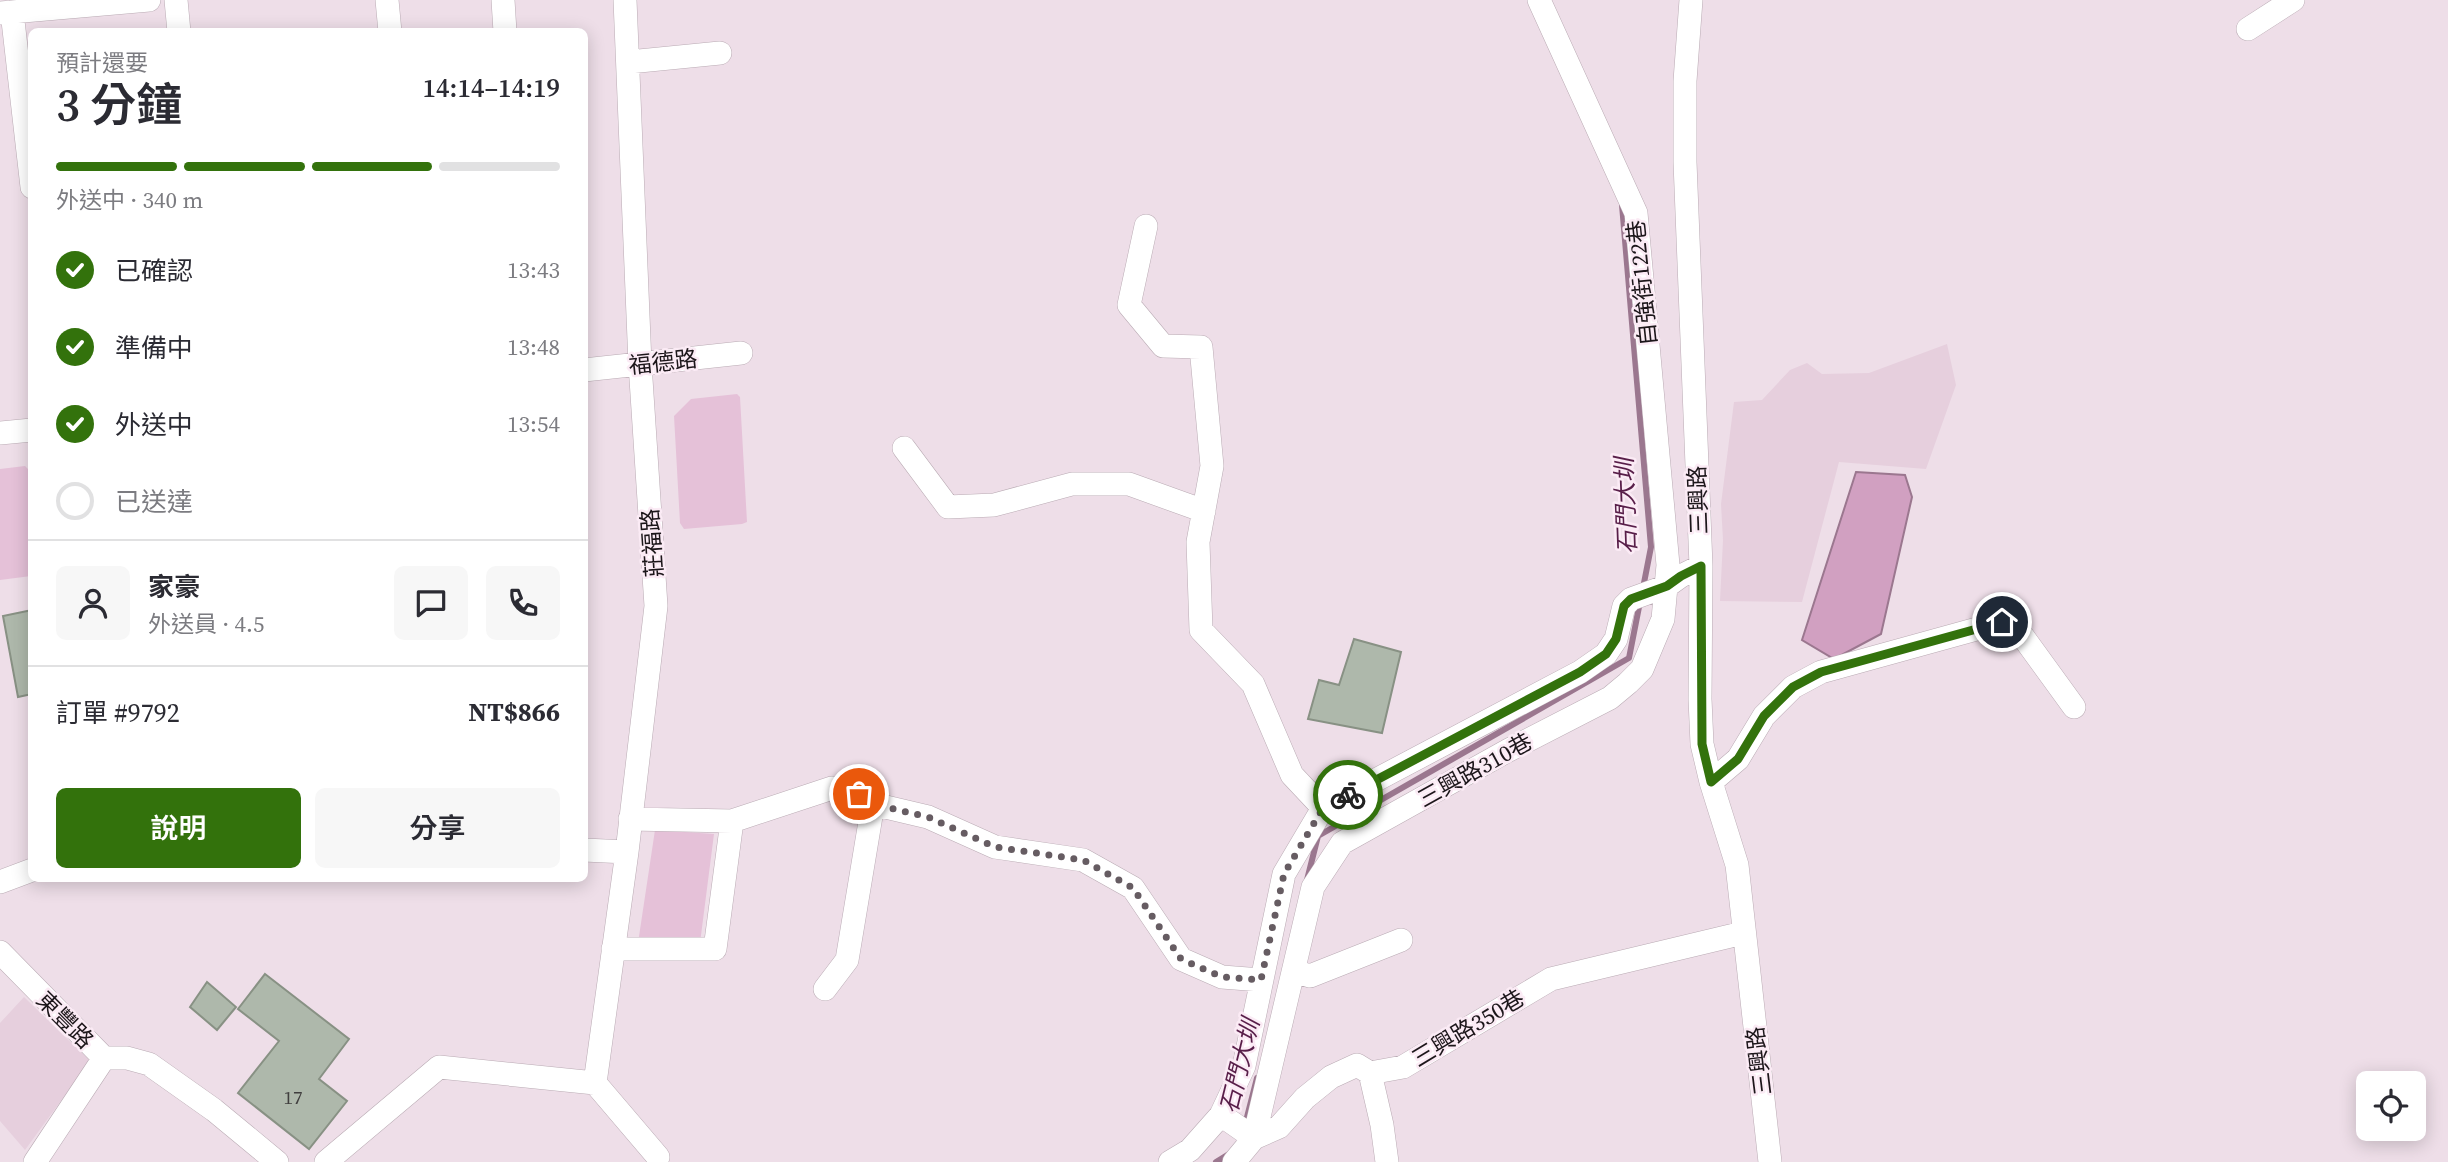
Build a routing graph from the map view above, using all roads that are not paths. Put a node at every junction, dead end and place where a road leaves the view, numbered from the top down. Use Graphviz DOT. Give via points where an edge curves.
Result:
graph roads {
  1 [pos="149,0"];
  2 [pos="176,0"];
  3 [pos="387,0"];
  4 [pos="503,0"];
  5 [pos="625,0"];
  6 [pos="1539,0"];
  7 [pos="1691,0"];
  8 [pos="2292,0"];
  9 [pos="6,12"];
  10 [pos="179,28"];
  11 [pos="390,28"];
  12 [pos="505,28"];
  13 [pos="2248,29"];
  14 [pos="720,53"];
  15 [pos="629,62"];
  16 [pos="28,160"];
  17 [pos="1146,226"];
  18 [pos="741,353"];
  19 [pos="640,364"];
  20 [pos="588,370"];
  21 [pos="28,430"];
  22 [pos="0,433"];
  23 [pos="904,448"];
  24 [pos="1203,511"];
  25 [pos="1701,566"];
  26 [pos="1665,587"];
  27 [pos="2074,707"];
  28 [pos="1711,782"];
  29 [pos="873,804"];
  30 [pos="1323,808"];
  31 [pos="630,819"];
  32 [pos="732,821"];
  33 [pos="588,850"];
  34 [pos="626,852"];
  35 [pos="28,872"];
  36 [pos="0,882"];
  37 [pos="1743,933"];
  38 [pos="1401,940"];
  39 [pos="613,949"];
  40 [pos="0,952"];
  41 [pos="1294,971"];
  42 [pos="1261,980"];
  43 [pos="825,989"];
  44 [pos="104,1058"];
  45 [pos="1370,1073"];
  46 [pos="595,1083"];
  47 [pos="1224,1117"];
  48 [pos="1252,1136"];
  49 [pos="658,1157"];
  50 [pos="35,1162"];
  51 [pos="277,1162"];
  52 [pos="326,1162"];
  53 [pos="1170,1162"];
  54 [pos="1234,1162"];
  55 [pos="1387,1162"];
  56 [pos="1770,1162"];
  1 -- 9 [label="street"];
  2 -- 10 [label="street"];
  3 -- 11 [label="street"];
  4 -- 12 [label="street"];
  5 -- 15 [label="street, 莊福路"];
  6 -- 26 [label="street, 自強街122巷" via="1636,213 1668,565"];
  7 -- 25 [label="street, 三興路" via="1685,162"];
  8 -- 13 [label="street"];
  9 -- 16 [label="street"];
  14 -- 15 [label="street"];
  15 -- 19 [label="street, 莊福路"];
  17 -- 24 [label="street" via="1129,305 1163,346 1201,347 1212,466"];
  18 -- 19 [label="street, 福德路"];
  19 -- 20 [label="street, 福德路"];
  19 -- 31 [label="street, 莊福路" via="656,606"];
  21 -- 22 [label="street"];
  23 -- 24 [label="street" via="948,507 994,505 1072,484 1129,484"];
  24 -- 30 [label="street" via="1198,542 1201,630 1253,684 1292,775"];
  25 -- 26 [label="street, 三興路310巷"];
  25 -- 28 [label="street, 三興路" via="1702,744"];
  26 -- 30 [label="street, 三興路310巷" via="1624,606 1616,639 1606,654 1580,672"];
  26 -- 41 [label="street, 三興路310巷" via="1663,619 1642,669 1610,698 1342,843 1314,887"];
  27 -- 28 [label="street" via="2013,624 2002,622 1821,672 1793,687 1764,716 1738,759"];
  28 -- 37 [label="street, 三興路" via="1737,864"];
  29 -- 32 [label="street" via="859,794 832,788"];
  29 -- 42 [label="street" via="928,817 995,847 1083,860 1133,888 1181,959 1222,977"];
  29 -- 43 [label="street" via="847,960"];
  30 -- 42 [label="street" via="1284,874"];
  31 -- 32 [label="street"];
  31 -- 34 [label="street, 莊福路"];
  32 -- 39 [label="street" via="715,948"];
  33 -- 34 [label="street"];
  34 -- 39 [label="street, 莊福路"];
  35 -- 36 [label="street"];
  37 -- 45 [label="street, 三興路350巷" via="1551,979 1403,1067"];
  37 -- 56 [label="street, 三興路"];
  38 -- 41 [label="street" via="1310,976"];
  39 -- 46 [label="street, 莊福路"];
  40 -- 44 [label="street, 東豐路"];
  41 -- 48 [label="street, 三興路310巷"];
  42 -- 47 [label="street" via="1244,1066"];
  44 -- 50 [label="street, 東豐路"];
  44 -- 51 [label="street" via="149,1064"];
  45 -- 48 [label="street, 三興路350巷" via="1357,1065 1331,1077 1279,1127"];
  45 -- 55 [label="street"];
  46 -- 49 [label="street"];
  46 -- 52 [label="street" via="439,1067"];
  47 -- 48 [label="street"];
  47 -- 53 [label="street" via="1190,1150"];
  48 -- 54 [label="street, 三興路310巷"];
}
